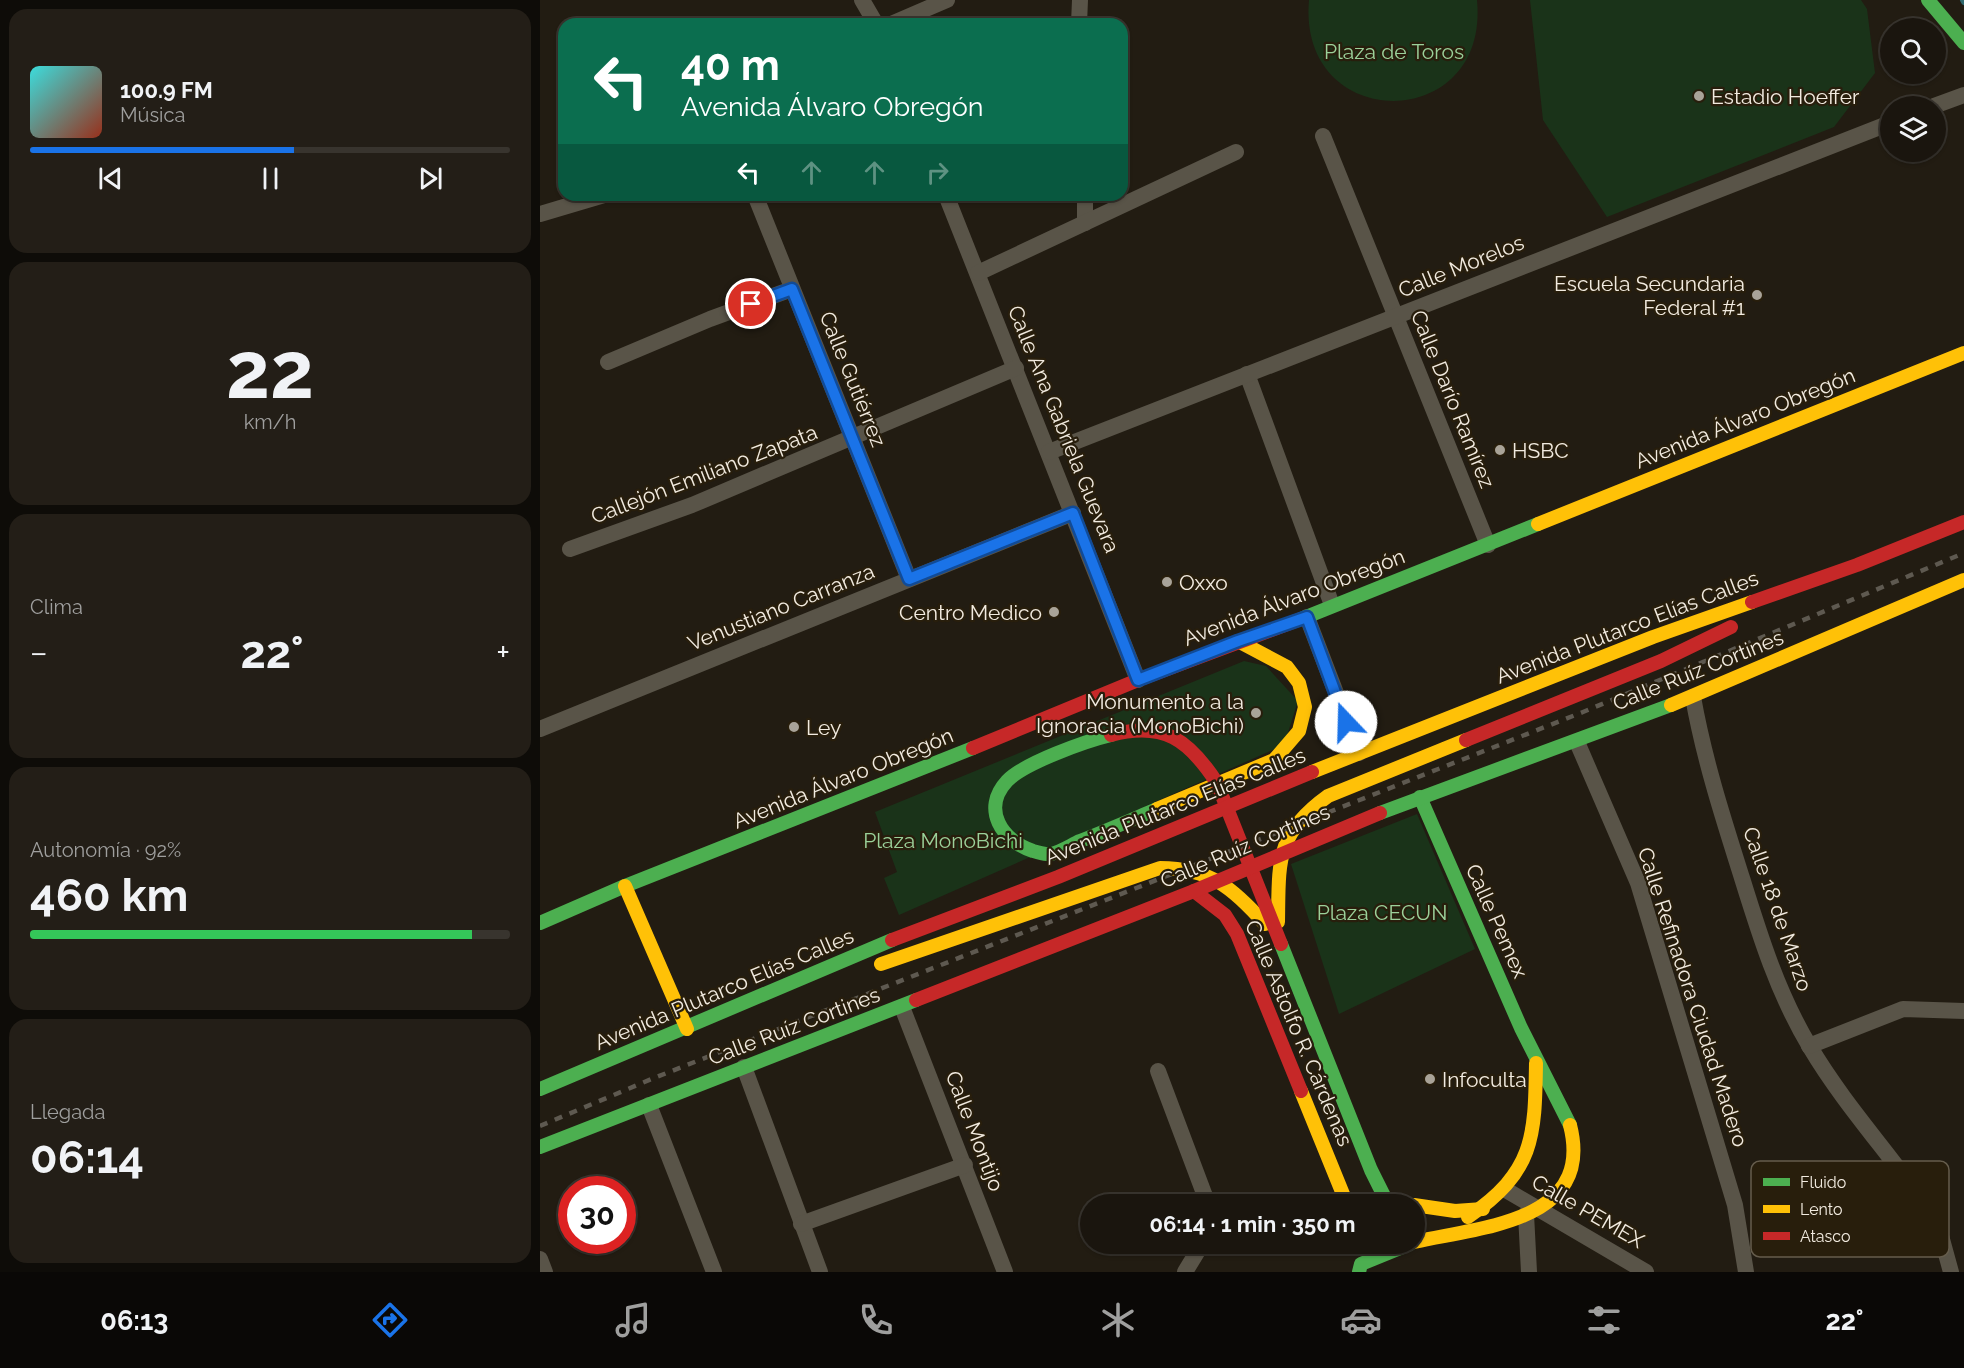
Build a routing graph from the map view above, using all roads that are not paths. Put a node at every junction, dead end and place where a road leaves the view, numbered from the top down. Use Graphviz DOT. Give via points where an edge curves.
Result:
graph roads {
  1 [pos="862,0"];
  2 [pos="947,0"];
  3 [pos="1080,0"];
  4 [pos="1928,0"];
  5 [pos="872,18"];
  6 [pos="905,18"];
  7 [pos="1079,18"];
  8 [pos="1964,18"];
  9 [pos="1947,23"];
  10 [pos="1964,43"];
  11 [pos="1964,95"];
  12 [pos="1946,102"];
  13 [pos="1880,127"];
  14 [pos="1323,136"];
  15 [pos="1236,152"];
  16 [pos="584,201"];
  17 [pos="756,201"];
  18 [pos="948,201"];
  19 [pos="1085,201"];
  20 [pos="540,214"];
  21 [pos="1084,223"];
  22 [pos="978,273"];
  23 [pos="792,289"];
  24 [pos="1396,317"];
  25 [pos="1964,353"];
  26 [pos="608,362"];
  27 [pos="1016,368"];
  28 [pos="1247,374"];
  29 [pos="853,439"];
  30 [pos="1049,452"];
  31 [pos="1073,513"];
  32 [pos="1964,522"];
  33 [pos="1488,545"];
  34 [pos="570,549"];
  35 [pos="1857,565"];
  36 [pos="909,579"];
  37 [pos="1964,580"];
  38 [pos="1332,605"];
  39 [pos="1307,617"];
  40 [pos="1238,641"];
  41 [pos="1138,680"];
  42 [pos="1693,697"];
  43 [pos="540,729"];
  44 [pos="1577,742"];
  45 [pos="1359,753"];
  46 [pos="1420,797"];
  47 [pos="625,886"];
  48 [pos="1194,891"];
  49 [pos="540,923"];
  50 [pos="1278,940"];
  51 [pos="869,968"];
  52 [pos="835,979"];
  53 [pos="758,995"];
  54 [pos="902,1007"];
  55 [pos="1964,1011"];
  56 [pos="687,1029"];
  57 [pos="1809,1046"];
  58 [pos="1536,1061"];
  59 [pos="744,1067"];
  60 [pos="1158,1071"];
  61 [pos="540,1089"];
  62 [pos="649,1105"];
  63 [pos="1545,1129"];
  64 [pos="1573,1138"];
  65 [pos="540,1148"];
  66 [pos="1891,1161"];
  67 [pos="965,1165"];
  68 [pos="1379,1188"];
  69 [pos="1506,1190"];
  70 [pos="1204,1194"];
  71 [pos="1343,1194"];
  72 [pos="1382,1194"];
  73 [pos="1391,1194"];
  74 [pos="1425,1207"];
  75 [pos="1483,1209"];
  76 [pos="1533,1211"];
  77 [pos="801,1224"];
  78 [pos="1440,1235"];
  79 [pos="1425,1239"];
  80 [pos="1196,1254"];
  81 [pos="1382,1254"];
  82 [pos="1947,1257"];
  83 [pos="540,1258"];
  84 [pos="1360,1263"];
  85 [pos="545,1272"];
  86 [pos="714,1272"];
  87 [pos="820,1272"];
  88 [pos="1005,1272"];
  89 [pos="1185,1272"];
  90 [pos="1529,1272"];
  91 [pos="1646,1272"];
  92 [pos="1746,1272"];
  93 [pos="1951,1272"];
  1 -- 5 [label="street"];
  2 -- 6 [label="street"];
  3 -- 7 [label="street"];
  4 -- 9 [label="main road"];
  8 -- 9 [label="main road"];
  9 -- 10 [label="main road"];
  11 -- 12 [label="street"];
  13 -- 24 [label="street, Calle Morelos"];
  14 -- 24 [label="street, Calle Darío Ramírez"];
  15 -- 21 [label="street"];
  16 -- 20 [label="street"];
  17 -- 23 [label="street, Calle Gutiérrez"];
  18 -- 22 [label="street, Calle Ana Gabriela Guevara"];
  19 -- 21 [label="street"];
  21 -- 22 [label="street"];
  22 -- 27 [label="street, Calle Ana Gabriela Guevara"];
  23 -- 26 [label="street"];
  23 -- 29 [label="street, Calle Gutiérrez"];
  24 -- 28 [label="street, Calle Morelos"];
  24 -- 33 [label="street, Calle Darío Ramírez"];
  25 -- 33 [label="main road, Avenida Álvaro Obregón"];
  27 -- 29 [label="street, Callejón Emiliano Zapata"];
  27 -- 30 [label="street, Calle Ana Gabriela Guevara"];
  28 -- 30 [label="street, Calle Morelos"];
  28 -- 38 [label="street"];
  29 -- 34 [label="street, Callejón Emiliano Zapata" via="692,505"];
  29 -- 36 [label="street, Calle Gutiérrez"];
  30 -- 31 [label="street, Calle Ana Gabriela Guevara"];
  31 -- 36 [label="street, Venustiano Carranza"];
  31 -- 41 [label="street, Calle Ana Gabriela Guevara"];
  32 -- 35 [label="main road, Avenida Plutarco Elías Calles"];
  33 -- 38 [label="main road, Avenida Álvaro Obregón"];
  35 -- 45 [label="main road, Avenida Plutarco Elías Calles" via="1653,637"];
  35 -- 50 [label="main road" via="1661,661 1328,796 1307,809 1294,824 1280,861"];
  36 -- 43 [label="street, Venustiano Carranza"];
  37 -- 42 [label="main road, Calle Ruíz Cortines"];
  38 -- 39 [label="main road, Avenida Álvaro Obregón"];
  39 -- 40 [label="main road, Avenida Álvaro Obregón"];
  39 -- 45 [label="street"];
  40 -- 41 [label="main road, Avenida Álvaro Obregón"];
  40 -- 50 [label="main road" via="1291,671 1306,703 1298,736 1274,760 1050,854 1024,850 1011,843 1001,832 996,817 997,800 1004,784 1017,773 1084,742 1115,733 1160,731 1185,740 1205,759 1217,783"];
  41 -- 47 [label="main road, Avenida Álvaro Obregón"];
  42 -- 44 [label="main road, Calle Ruíz Cortines"];
  42 -- 57 [label="street, Calle 18 de Marzo" via="1704,756 1762,942 1784,998"];
  44 -- 46 [label="main road, Calle Ruíz Cortines"];
  44 -- 92 [label="street, Calle Refinadora Ciudad Madero" via="1638,883 1735,1205"];
  45 -- 53 [label="main road, Avenida Plutarco Elías Calles"];
  46 -- 48 [label="main road, Calle Ruíz Cortines"];
  46 -- 58 [label="main road, Calle Pemex"];
  47 -- 49 [label="main road, Avenida Álvaro Obregón"];
  47 -- 56 [label="main road"];
  48 -- 54 [label="main road, Calle Ruíz Cortines"];
  48 -- 71 [label="main road, Calle Astolfo R. Cárdenas" via="1225,915 1237,933"];
  50 -- 51 [label="main road" via="1232,889 1200,871 1180,867 1141,873"];
  50 -- 68 [label="main road"];
  52 -- 53 [label="main road" via="781,994"];
  53 -- 56 [label="main road, Avenida Plutarco Elías Calles"];
  54 -- 59 [label="main road, Calle Ruíz Cortines"];
  54 -- 67 [label="street, Calle Montijo"];
  55 -- 57 [label="street" via="1903,1009"];
  56 -- 61 [label="main road, Avenida Plutarco Elías Calles"];
  57 -- 66 [label="street, Calle 18 de Marzo"];
  58 -- 63 [label="main road"];
  58 -- 64 [label="main road, Calle Pemex" via="1567,1115"];
  59 -- 62 [label="main road, Calle Ruíz Cortines"];
  59 -- 77 [label="street"];
  60 -- 70 [label="street"];
  62 -- 65 [label="main road, Calle Ruíz Cortines"];
  62 -- 86 [label="street"];
  63 -- 64 [label="main road"];
  63 -- 69 [label="main road"];
  64 -- 76 [label="main road" via="1567,1181 1555,1196"];
  67 -- 77 [label="street"];
  67 -- 88 [label="street, Calle Montijo"];
  68 -- 72 [label="main road"];
  68 -- 73 [label="main road"];
  69 -- 75 [label="main road"];
  69 -- 76 [label="street, Calle PEMEX"];
  74 -- 75 [label="main road" via="1455,1211"];
  75 -- 78 [label="main road"];
  76 -- 78 [label="main road" via="1494,1226"];
  76 -- 90 [label="street"];
  76 -- 91 [label="street, Calle PEMEX"];
  77 -- 87 [label="street"];
  78 -- 79 [label="main road"];
  80 -- 89 [label="street"];
  81 -- 84 [label="main road"];
  82 -- 93 [label="street, Calle 18 de Marzo"];
  83 -- 85 [label="street"];
}
